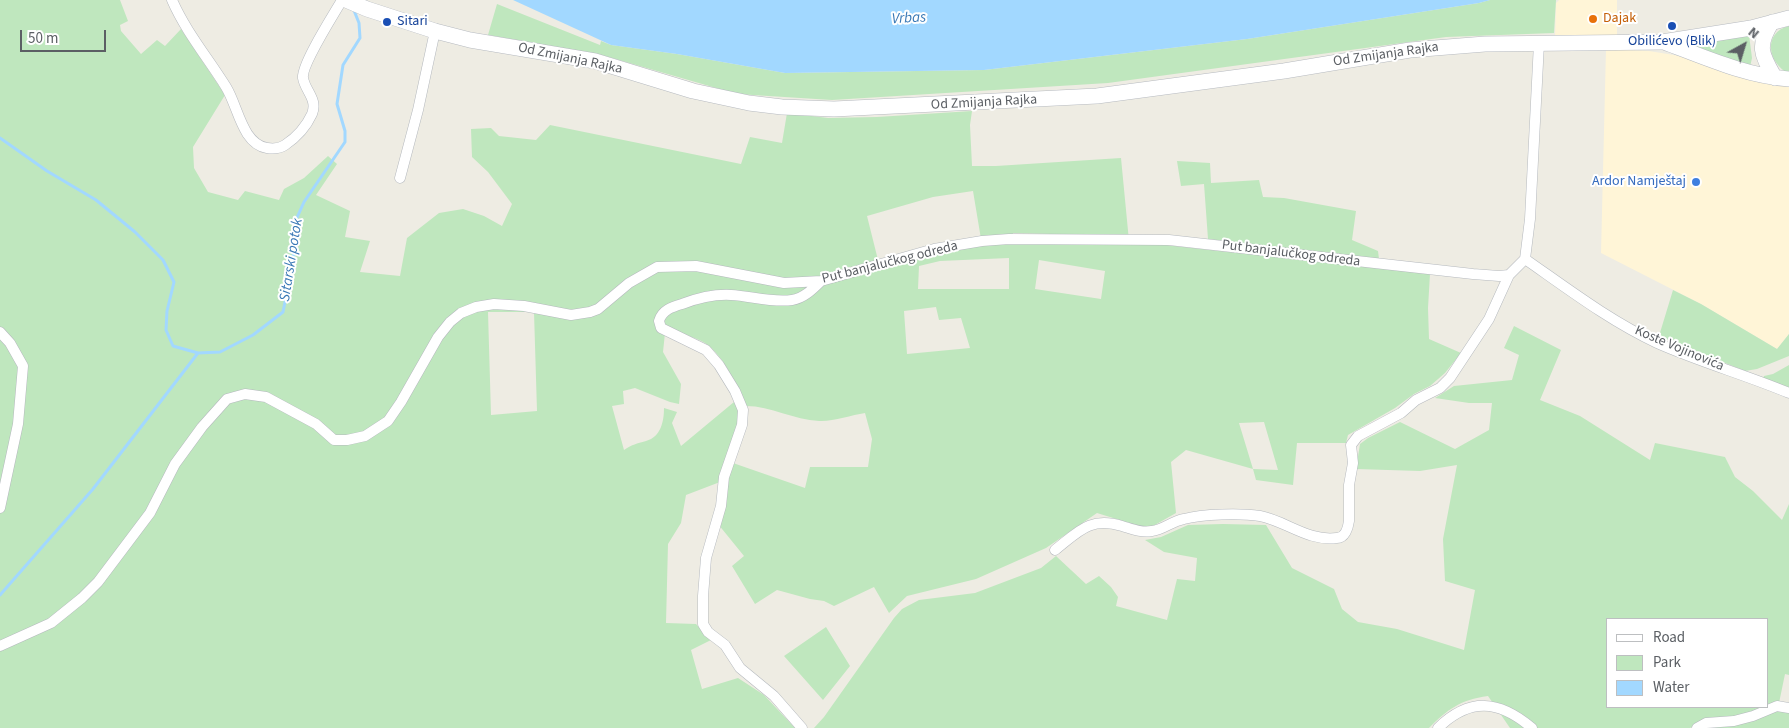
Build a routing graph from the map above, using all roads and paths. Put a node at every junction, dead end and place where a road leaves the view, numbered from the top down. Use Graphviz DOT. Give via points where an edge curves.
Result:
graph roads {
  1 [pos="172,0"];
  2 [pos="342,0"];
  3 [pos="346,0"];
  4 [pos="1789,18"];
  5 [pos="1772,22"];
  6 [pos="435,31"];
  7 [pos="1662,42"];
  8 [pos="1540,43"];
  9 [pos="1782,79"];
  10 [pos="400,178"];
  11 [pos="1525,259"];
  12 [pos="1509,275"];
  13 [pos="821,281"];
  14 [pos="0,332"];
  15 [pos="1789,393"];
  16 [pos="0,508"];
  17 [pos="1054,550"];
  18 [pos="0,646"];
  19 [pos="1789,708"];
  20 [pos="802,728"];
  21 [pos="1438,728"];
  22 [pos="1532,728"];
  23 [pos="1697,728"];
  1 -- 2 [label="street" via="189,32 226,86 251,141 274,148 286,144 301,132 311,116 314,104 303,78 304,70"];
  3 -- 6 [label="street, Od Zmijanja Rajka"];
  4 -- 5 [label="street"];
  5 -- 7 [label="street"];
  5 -- 9 [label="street" via="1763,36 1762,45 1767,63"];
  6 -- 8 [label="street, Od Zmijanja Rajka" via="595,61 693,91 749,103 834,109 1097,96 1410,50"];
  6 -- 10 [label="street"];
  7 -- 8 [label="street, Od Zmijanja Rajka"];
  7 -- 9 [label="street" via="1736,68"];
  8 -- 11 [label="street"];
  11 -- 12 [label="street"];
  11 -- 15 [label="street, Koste Vojinovića" via="1630,329"];
  12 -- 13 [label="street, Put banjalučkog odreda" via="1473,274 1169,240 1025,238 934,249"];
  12 -- 17 [label="street" via="1489,319 1450,378 1440,388 1353,441 1349,521 1338,539 1306,534 1259,516 1217,514 1184,518 1151,532 1109,523 1093,524"];
  13 -- 18 [label="street, Put banjalučkog odreda" via="784,283 696,266 657,268 629,282 590,312 571,315 524,306 494,304 476,307 461,313 438,337 388,422 366,436 347,440 334,440 316,424 266,397 245,394 227,399 175,464 150,514 98,582 52,623"];
  13 -- 20 [label="street" via="812,291 795,300 730,295 696,299 668,309 659,321 661,328 706,350 713,357 743,410 742,425 724,476 721,506 706,558 703,624 725,646 740,668 774,696"];
  14 -- 16 [label="street" via="23,366 18,424"];
  19 -- 23 [label="street" via="1777,706 1753,716 1706,723"];
  21 -- 22 [label="street" via="1459,711 1485,705 1507,711"];
}
